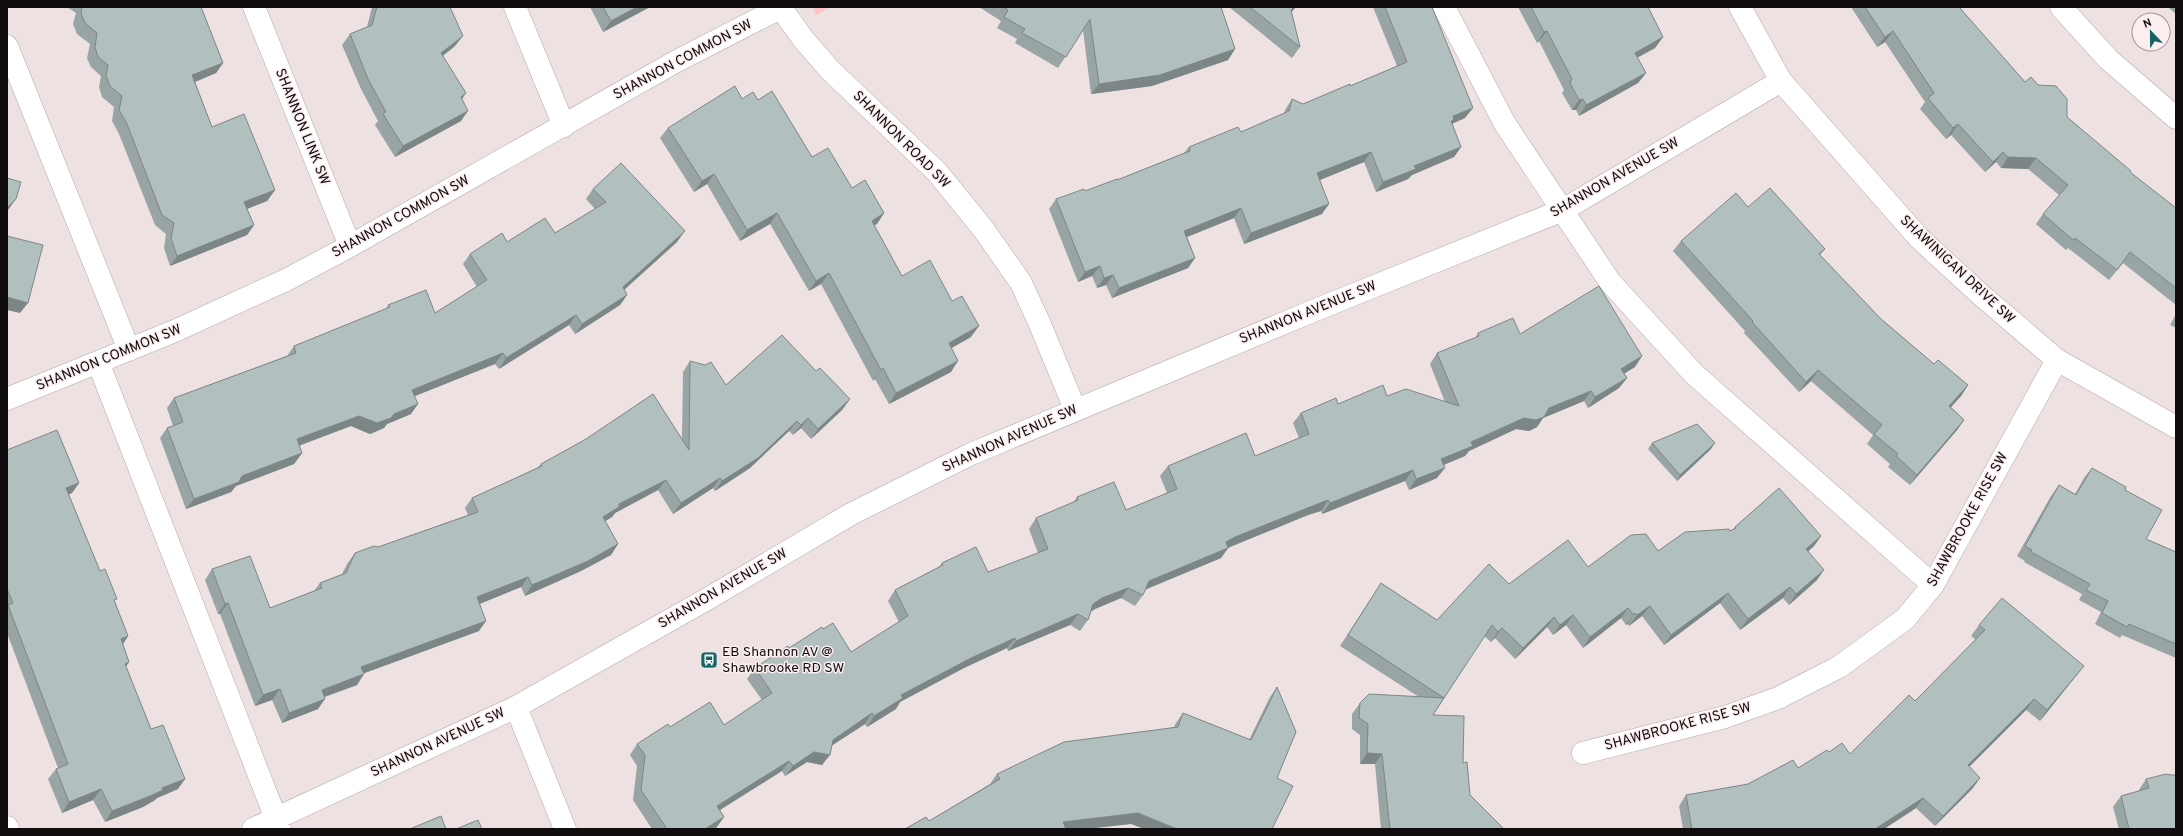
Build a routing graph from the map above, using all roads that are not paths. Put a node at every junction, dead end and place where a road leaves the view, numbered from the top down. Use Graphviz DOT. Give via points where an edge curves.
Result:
graph roads {
  1 [pos="254,7"];
  2 [pos="515,7"];
  3 [pos="780,7"];
  4 [pos="1444,7"];
  5 [pos="1740,7"];
  6 [pos="2061,7"];
  7 [pos="7,46"];
  8 [pos="1781,81"];
  9 [pos="2176,118"];
  10 [pos="564,126"];
  11 [pos="1563,210"];
  12 [pos="350,246"];
  13 [pos="129,350"];
  14 [pos="2057,360"];
  15 [pos="98,362"];
  16 [pos="7,399"];
  17 [pos="1075,409"];
  18 [pos="2176,427"];
  19 [pos="1933,585"];
  20 [pos="516,706"];
  21 [pos="1583,753"];
  22 [pos="278,824"];
  23 [pos="253,829"];
  24 [pos="565,829"];
  1 -- 12 [label="street, SHANNON LINK SW"];
  2 -- 10 [label="street"];
  3 -- 10 [label="street, SHANNON COMMON SW" via="675,62"];
  3 -- 17 [label="street, SHANNON ROAD SW" via="830,70 937,172 984,230 1021,283"];
  4 -- 11 [label="street" via="1505,124"];
  5 -- 8 [label="street, SHAWINIGAN DRIVE SW"];
  6 -- 9 [label="street" via="2108,59"];
  7 -- 13 [label="street"];
  8 -- 11 [label="street, SHANNON AVENUE SW"];
  8 -- 14 [label="street, SHAWINIGAN DRIVE SW" via="1919,238"];
  10 -- 12 [label="street, SHANNON COMMON SW"];
  11 -- 17 [label="street, SHANNON AVENUE SW"];
  11 -- 19 [label="street" via="1610,282 1694,374"];
  12 -- 13 [label="street, SHANNON COMMON SW" via="225,309"];
  13 -- 15 [label="street, SHANNON COMMON SW"];
  14 -- 18 [label="street, SHAWINIGAN DRIVE SW"];
  14 -- 19 [label="street, SHAWBROOKE RISE SW"];
  15 -- 16 [label="street, SHANNON COMMON SW"];
  15 -- 22 [label="street"];
  17 -- 20 [label="street, SHANNON AVENUE SW" via="971,454 851,514 709,598"];
  19 -- 21 [label="street, SHAWBROOKE RISE SW" via="1905,618 1893,627 1838,667 1778,698 1725,717"];
  20 -- 22 [label="street, SHANNON AVENUE SW"];
  20 -- 24 [label="street"];
  22 -- 23 [label="street, SHANNON AVENUE SW"];
}
